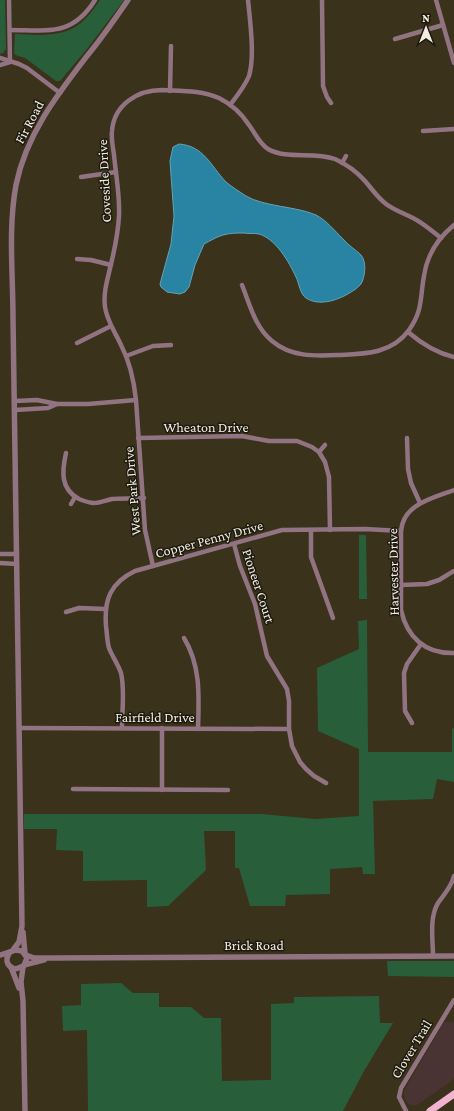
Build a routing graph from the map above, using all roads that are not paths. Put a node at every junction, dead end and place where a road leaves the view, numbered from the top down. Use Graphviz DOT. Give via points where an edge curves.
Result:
graph roads {
  1 [pos="9,0"];
  2 [pos="95,0"];
  3 [pos="128,0"];
  4 [pos="248,0"];
  5 [pos="322,0"];
  6 [pos="436,0"];
  7 [pos="443,25"];
  8 [pos="10,30"];
  9 [pos="395,39"];
  10 [pos="171,46"];
  11 [pos="0,58"];
  12 [pos="10,62"];
  13 [pos="454,63"];
  14 [pos="0,65"];
  15 [pos="170,90"];
  16 [pos="60,93"];
  17 [pos="330,102"];
  18 [pos="230,105"];
  19 [pos="454,130"];
  20 [pos="423,131"];
  21 [pos="346,156"];
  22 [pos="342,163"];
  23 [pos="116,172"];
  24 [pos="81,177"];
  25 [pos="454,225"];
  26 [pos="440,238"];
  27 [pos="77,259"];
  28 [pos="111,265"];
  29 [pos="242,285"];
  30 [pos="111,326"];
  31 [pos="408,332"];
  32 [pos="77,343"];
  33 [pos="171,345"];
  34 [pos="126,356"];
  35 [pos="454,357"];
  36 [pos="136,400"];
  37 [pos="15,401"];
  38 [pos="57,404"];
  39 [pos="16,410"];
  40 [pos="138,438"];
  41 [pos="407,438"];
  42 [pos="326,446"];
  43 [pos="319,452"];
  44 [pos="66,453"];
  45 [pos="454,490"];
  46 [pos="75,497"];
  47 [pos="144,498"];
  48 [pos="420,503"];
  49 [pos="71,504"];
  50 [pos="311,530"];
  51 [pos="330,530"];
  52 [pos="401,531"];
  53 [pos="234,544"];
  54 [pos="0,554"];
  55 [pos="17,554"];
  56 [pos="0,563"];
  57 [pos="17,564"];
  58 [pos="153,566"];
  59 [pos="454,571"];
  60 [pos="401,585"];
  61 [pos="105,609"];
  62 [pos="66,612"];
  63 [pos="333,618"];
  64 [pos="184,638"];
  65 [pos="421,644"];
  66 [pos="454,653"];
  67 [pos="412,723"];
  68 [pos="20,728"];
  69 [pos="122,728"];
  70 [pos="162,728"];
  71 [pos="198,728"];
  72 [pos="289,729"];
  73 [pos="326,782"];
  74 [pos="73,789"];
  75 [pos="162,790"];
  76 [pos="228,790"];
  77 [pos="454,876"];
  78 [pos="22,926"];
  79 [pos="12,951"];
  80 [pos="25,954"];
  81 [pos="0,955"];
  82 [pos="433,956"];
  83 [pos="454,956"];
  84 [pos="53,958"];
  85 [pos="0,961"];
  86 [pos="10,966"];
  87 [pos="24,966"];
  88 [pos="454,1000"];
  89 [pos="23,1001"];
  90 [pos="454,1094"];
  91 [pos="447,1099"];
  92 [pos="25,1111"];
  93 [pos="406,1111"];
  94 [pos="430,1111"];
  95 [pos="441,1111"];
  1 -- 8 [label="street"];
  2 -- 8 [label="street" via="77,22 68,27 49,31"];
  3 -- 16 [label="street, Fir Road"];
  4 -- 18 [label="street" via="251,69 246,83"];
  5 -- 17 [label="street" via="324,91"];
  6 -- 7 [label="street"];
  7 -- 9 [label="street"];
  7 -- 13 [label="street"];
  8 -- 12 [label="street"];
  10 -- 15 [label="street"];
  11 -- 12 [label="street"];
  12 -- 14 [label="street"];
  12 -- 16 [label="street" via="27,68"];
  15 -- 18 [label="street, Coveside Drive" via="204,94"];
  15 -- 23 [label="street, Coveside Drive" via="142,93 130,99 120,109 112,131"];
  16 -- 37 [label="street, Fir Road" via="28,146 14,201 12,234"];
  18 -- 22 [label="street, Coveside Drive" via="244,118 266,148 280,153 326,157"];
  19 -- 20 [label="street"];
  21 -- 22 [label="street"];
  22 -- 26 [label="street, Coveside Drive" via="358,174 385,203 420,222"];
  23 -- 24 [label="street"];
  23 -- 28 [label="street, Coveside Drive" via="119,216"];
  25 -- 26 [label="street"];
  26 -- 31 [label="street" via="426,266 421,304"];
  27 -- 28 [label="street"];
  28 -- 30 [label="street, Coveside Drive" via="104,297"];
  29 -- 31 [label="street" via="260,327 270,339 293,353 308,356 365,354 390,346"];
  30 -- 32 [label="street"];
  30 -- 34 [label="street, Coveside Drive"];
  31 -- 35 [label="street" via="432,349"];
  33 -- 34 [label="street" via="153,346"];
  34 -- 36 [label="street, Coveside Drive" via="134,382"];
  36 -- 38 [label="street"];
  36 -- 40 [label="street, Coveside Drive"];
  37 -- 38 [label="street" via="37,400"];
  37 -- 39 [label="street, Fir Road"];
  38 -- 39 [label="street"];
  39 -- 55 [label="street, Fir Road"];
  40 -- 43 [label="street, Wheaton Drive" via="249,436 269,441 297,441"];
  40 -- 47 [label="street, West Park Drive"];
  41 -- 48 [label="street" via="408,469"];
  42 -- 43 [label="street"];
  43 -- 51 [label="street" via="329,477"];
  44 -- 46 [label="street" via="63,479 69,492"];
  45 -- 48 [label="street, Harvester Drive"];
  46 -- 47 [label="street" via="95,503 113,499"];
  46 -- 49 [label="street"];
  47 -- 58 [label="street, West Park Drive" via="146,538"];
  48 -- 52 [label="street, Harvester Drive" via="407,513"];
  50 -- 51 [label="street, Copper Penny Drive"];
  50 -- 53 [label="street, Copper Penny Drive" via="282,530"];
  50 -- 63 [label="street" via="311,557"];
  51 -- 52 [label="street, Copper Penny Drive"];
  52 -- 60 [label="street, Harvester Drive"];
  53 -- 58 [label="street, Copper Penny Drive"];
  53 -- 72 [label="street, Pioneer Court" via="255,604 267,656 287,689"];
  54 -- 55 [label="street"];
  55 -- 57 [label="street, Fir Road"];
  56 -- 57 [label="street"];
  57 -- 68 [label="street, Fir Road"];
  58 -- 61 [label="street, Copper Penny Drive" via="128,574 116,584"];
  59 -- 60 [label="street" via="428,584"];
  60 -- 65 [label="street, Harvester Drive" via="403,620"];
  61 -- 62 [label="street" via="79,608"];
  61 -- 69 [label="street" via="108,644 121,674"];
  64 -- 71 [label="street" via="193,656 198,677"];
  65 -- 66 [label="street, Harvester Drive" via="440,652"];
  65 -- 67 [label="street" via="404,673 405,711"];
  68 -- 69 [label="street, Fairfield Drive"];
  68 -- 78 [label="street, Fir Road"];
  69 -- 70 [label="street, Fairfield Drive"];
  70 -- 71 [label="street, Fairfield Drive"];
  70 -- 75 [label="street"];
  71 -- 72 [label="street, Fairfield Drive"];
  72 -- 73 [label="street, Pioneer Court" via="292,746 300,762 314,776"];
  74 -- 75 [label="street"];
  75 -- 76 [label="street"];
  77 -- 82 [label="street" via="450,888 434,911"];
  78 -- 79 [label="street, Fir Road" via="19,942"];
  78 -- 80 [label="street, Fir Road"];
  79 -- 80 [label="street" via="20,950"];
  79 -- 81 [label="street"];
  79 -- 86 [label="street" via="7,958"];
  80 -- 84 [label="street, Brick Road" via="34,958"];
  80 -- 87 [label="street" via="27,960"];
  82 -- 83 [label="street, Brick Road"];
  82 -- 84 [label="street, Brick Road"];
  84 -- 87 [label="street, Brick Road"];
  85 -- 86 [label="street"];
  86 -- 87 [label="street" via="17,969"];
  86 -- 89 [label="street"];
  87 -- 89 [label="street" via="21,982"];
  88 -- 93 [label="street, Clover Trail" via="401,1088 399,1097"];
  89 -- 92 [label="street"];
  90 -- 91 [label="main road"];
  91 -- 94 [label="main road"];
  91 -- 95 [label="main road"];
}
